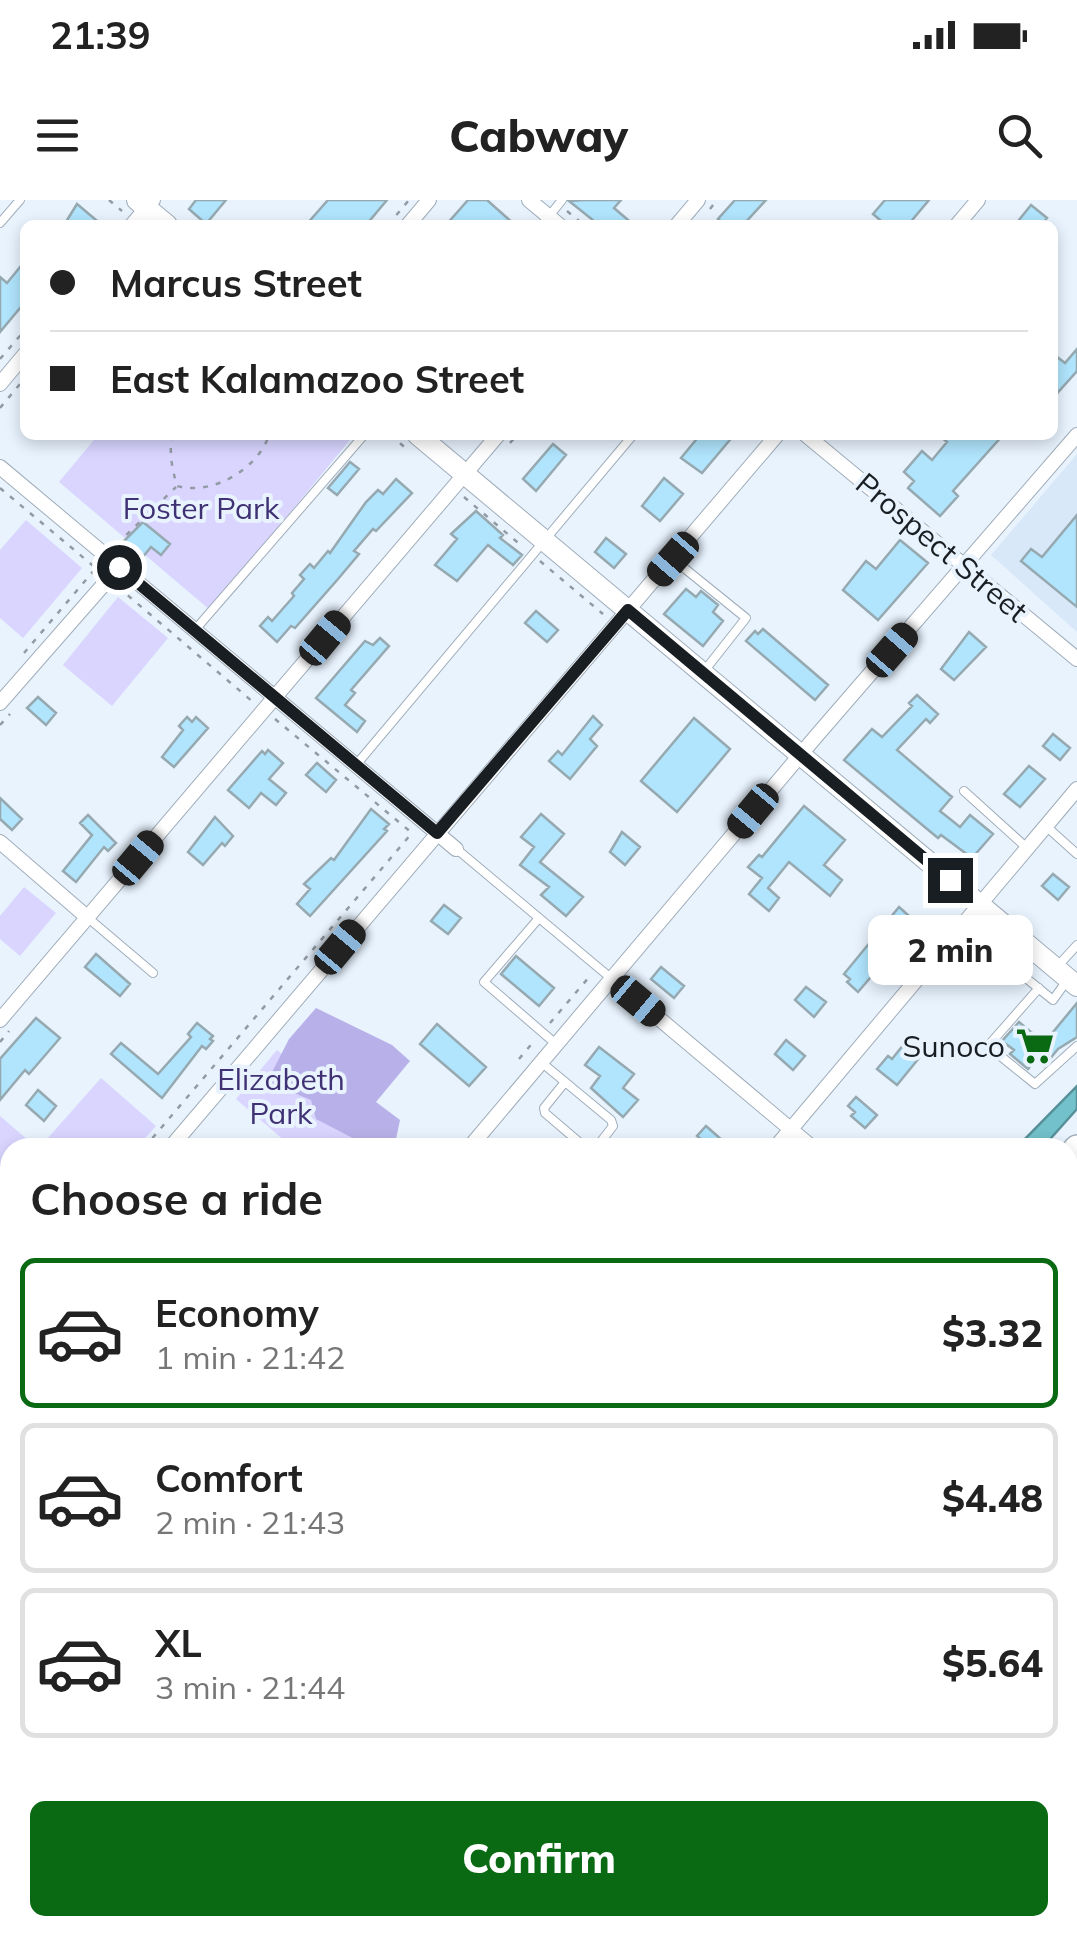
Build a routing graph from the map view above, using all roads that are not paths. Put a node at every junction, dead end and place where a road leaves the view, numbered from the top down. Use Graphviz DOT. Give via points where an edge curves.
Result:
graph roads {
  1 [pos="20,200"];
  2 [pos="428,200"];
  3 [pos="529,200"];
  4 [pos="698,200"];
  5 [pos="978,200"];
  6 [pos="554,214"];
  7 [pos="412,220"];
  8 [pos="681,220"];
  9 [pos="960,220"];
  10 [pos="0,223"];
  11 [pos="20,360"];
  12 [pos="0,384"];
  13 [pos="1077,435"];
  14 [pos="360,440"];
  15 [pos="422,440"];
  16 [pos="494,440"];
  17 [pos="628,440"];
  18 [pos="774,440"];
  19 [pos="812,440"];
  20 [pos="0,468"];
  21 [pos="458,481"];
  22 [pos="538,548"];
  23 [pos="673,559"];
  24 [pos="964,566"];
  25 [pos="119,567"];
  26 [pos="622,617"];
  27 [pos="194,630"];
  28 [pos="1077,659"];
  29 [pos="703,673"];
  30 [pos="0,703"];
  31 [pos="269,704"];
  32 [pos="800,756"];
  33 [pos="356,765"];
  34 [pos="1077,789"];
  35 [pos="964,791"];
  36 [pos="1046,826"];
  37 [pos="437,833"];
  38 [pos="0,842"];
  39 [pos="1028,848"];
  40 [pos="458,850"];
  41 [pos="1077,854"];
  42 [pos="980,904"];
  43 [pos="87,917"];
  44 [pos="539,918"];
  45 [pos="1007,927"];
  46 [pos="1077,946"];
  47 [pos="153,973"];
  48 [pos="1067,978"];
  49 [pos="612,979"];
  50 [pos="1039,988"];
  51 [pos="0,1020"];
  52 [pos="556,1044"];
  53 [pos="1077,1046"];
  54 [pos="541,1062"];
  55 [pos="565,1082"];
  56 [pos="791,1129"];
  57 [pos="178,1138"];
  58 [pos="477,1138"];
  59 [pos="574,1138"];
  60 [pos="604,1138"];
  61 [pos="783,1138"];
  62 [pos="801,1138"];
  1 -- 10 [label="lane"];
  2 -- 7 [label="street"];
  3 -- 6 [label="street"];
  4 -- 8 [label="street"];
  5 -- 9 [label="street"];
  11 -- 12 [label="street"];
  13 -- 24 [label="street"];
  14 -- 27 [label="lane"];
  15 -- 21 [label="street"];
  16 -- 21 [label="street"];
  17 -- 22 [label="lane"];
  18 -- 23 [label="street"];
  19 -- 24 [label="street, Prospect Street"];
  20 -- 25 [label="street"];
  21 -- 22 [label="street"];
  21 -- 31 [label="street"];
  22 -- 26 [label="street"];
  22 -- 33 [label="lane"];
  23 -- 26 [label="street"];
  23 -- 29 [label="lane" via="746,618"];
  24 -- 28 [label="street, Prospect Street"];
  24 -- 32 [label="street"];
  25 -- 27 [label="street"];
  25 -- 30 [label="street"];
  26 -- 29 [label="street"];
  26 -- 37 [label="street"];
  27 -- 31 [label="street"];
  29 -- 32 [label="street"];
  31 -- 33 [label="street"];
  31 -- 43 [label="street"];
  32 -- 42 [label="street"];
  32 -- 49 [label="street"];
  33 -- 37 [label="street"];
  34 -- 36 [label="street"];
  35 -- 39 [label="lane"];
  36 -- 39 [label="street"];
  36 -- 41 [label="lane"];
  37 -- 40 [label="street"];
  37 -- 57 [label="street"];
  38 -- 43 [label="street"];
  39 -- 42 [label="street"];
  40 -- 44 [label="lane"];
  42 -- 45 [label="street"];
  42 -- 56 [label="street"];
  43 -- 47 [label="lane"];
  43 -- 51 [label="street"];
  44 -- 49 [label="lane"];
  44 -- 52 [label="lane" via="484,982"];
  45 -- 48 [label="street"];
  45 -- 50 [label="lane" via="989,948"];
  46 -- 48 [label="lane"];
  48 -- 50 [label="lane" via="1052,1000"];
  49 -- 52 [label="street"];
  49 -- 56 [label="street"];
  50 -- 53 [label="lane" via="988,1046 1035,1084"];
  52 -- 54 [label="street"];
  54 -- 55 [label="lane"];
  54 -- 58 [label="street"];
  55 -- 59 [label="lane" via="544,1108"];
  55 -- 60 [label="lane" via="610,1120"];
  56 -- 61 [label="street"];
  56 -- 62 [label="street"];
}
